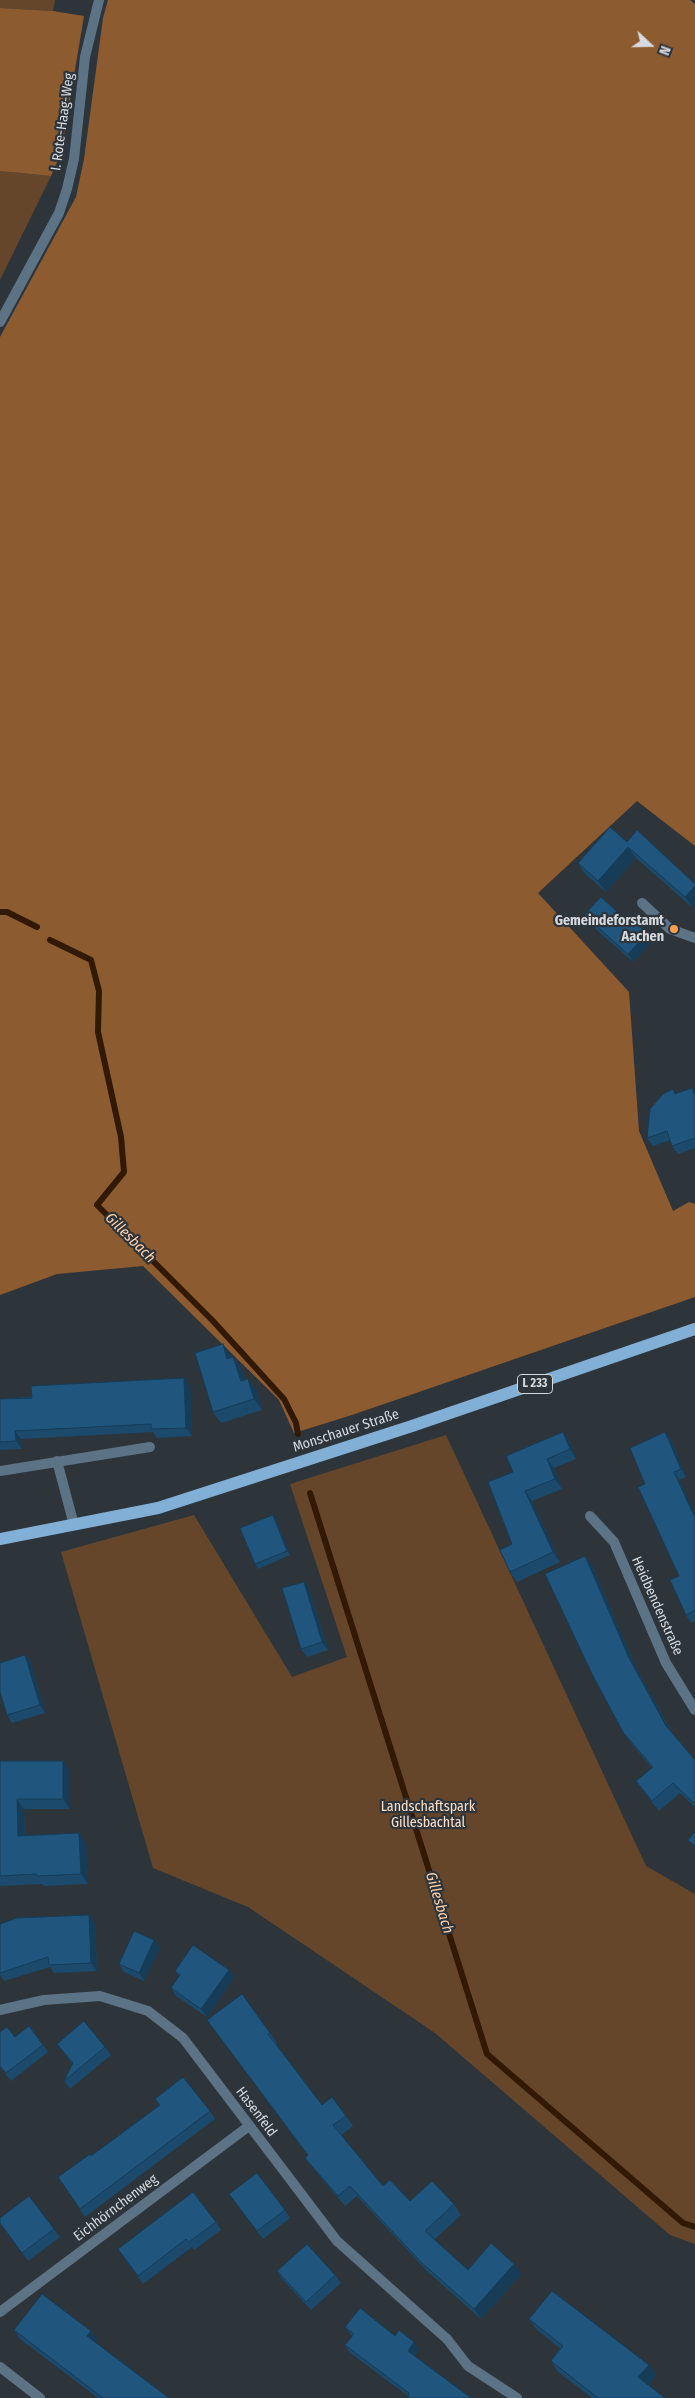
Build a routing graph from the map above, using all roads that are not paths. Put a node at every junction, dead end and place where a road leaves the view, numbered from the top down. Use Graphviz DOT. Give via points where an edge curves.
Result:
graph roads {
  1 [pos="98,0"];
  2 [pos="0,322"];
  3 [pos="642,903"];
  4 [pos="695,938"];
  5 [pos="695,1329"];
  6 [pos="150,1447"];
  7 [pos="58,1460"];
  8 [pos="0,1471"];
  9 [pos="590,1516"];
  10 [pos="74,1525"];
  11 [pos="0,1539"];
  12 [pos="695,1710"];
  13 [pos="0,2010"];
  14 [pos="249,2126"];
  15 [pos="0,2312"];
  16 [pos="0,2367"];
  17 [pos="40,2398"];
  18 [pos="517,2398"];
  1 -- 2 [label="street, I. Rote-Haag-Weg" via="85,57 74,159 67,189 59,213"];
  3 -- 4 [label="street" via="670,929"];
  5 -- 10 [label="main road, Monschauer Straße / L 233" via="394,1432 158,1508"];
  6 -- 7 [label="street"];
  7 -- 8 [label="street"];
  7 -- 10 [label="street"];
  9 -- 12 [label="street, Heidbendenstraße" via="614,1542 666,1662"];
  10 -- 11 [label="main road, Monschauer Straße / L 233"];
  13 -- 14 [label="street, Hasenfeld" via="44,2000 100,1996 148,2011 183,2038"];
  14 -- 15 [label="street, Eichhörnchenweg"];
  14 -- 18 [label="street, Hasenfeld" via="337,2240 447,2339 468,2366"];
  16 -- 17 [label="street"];
}
